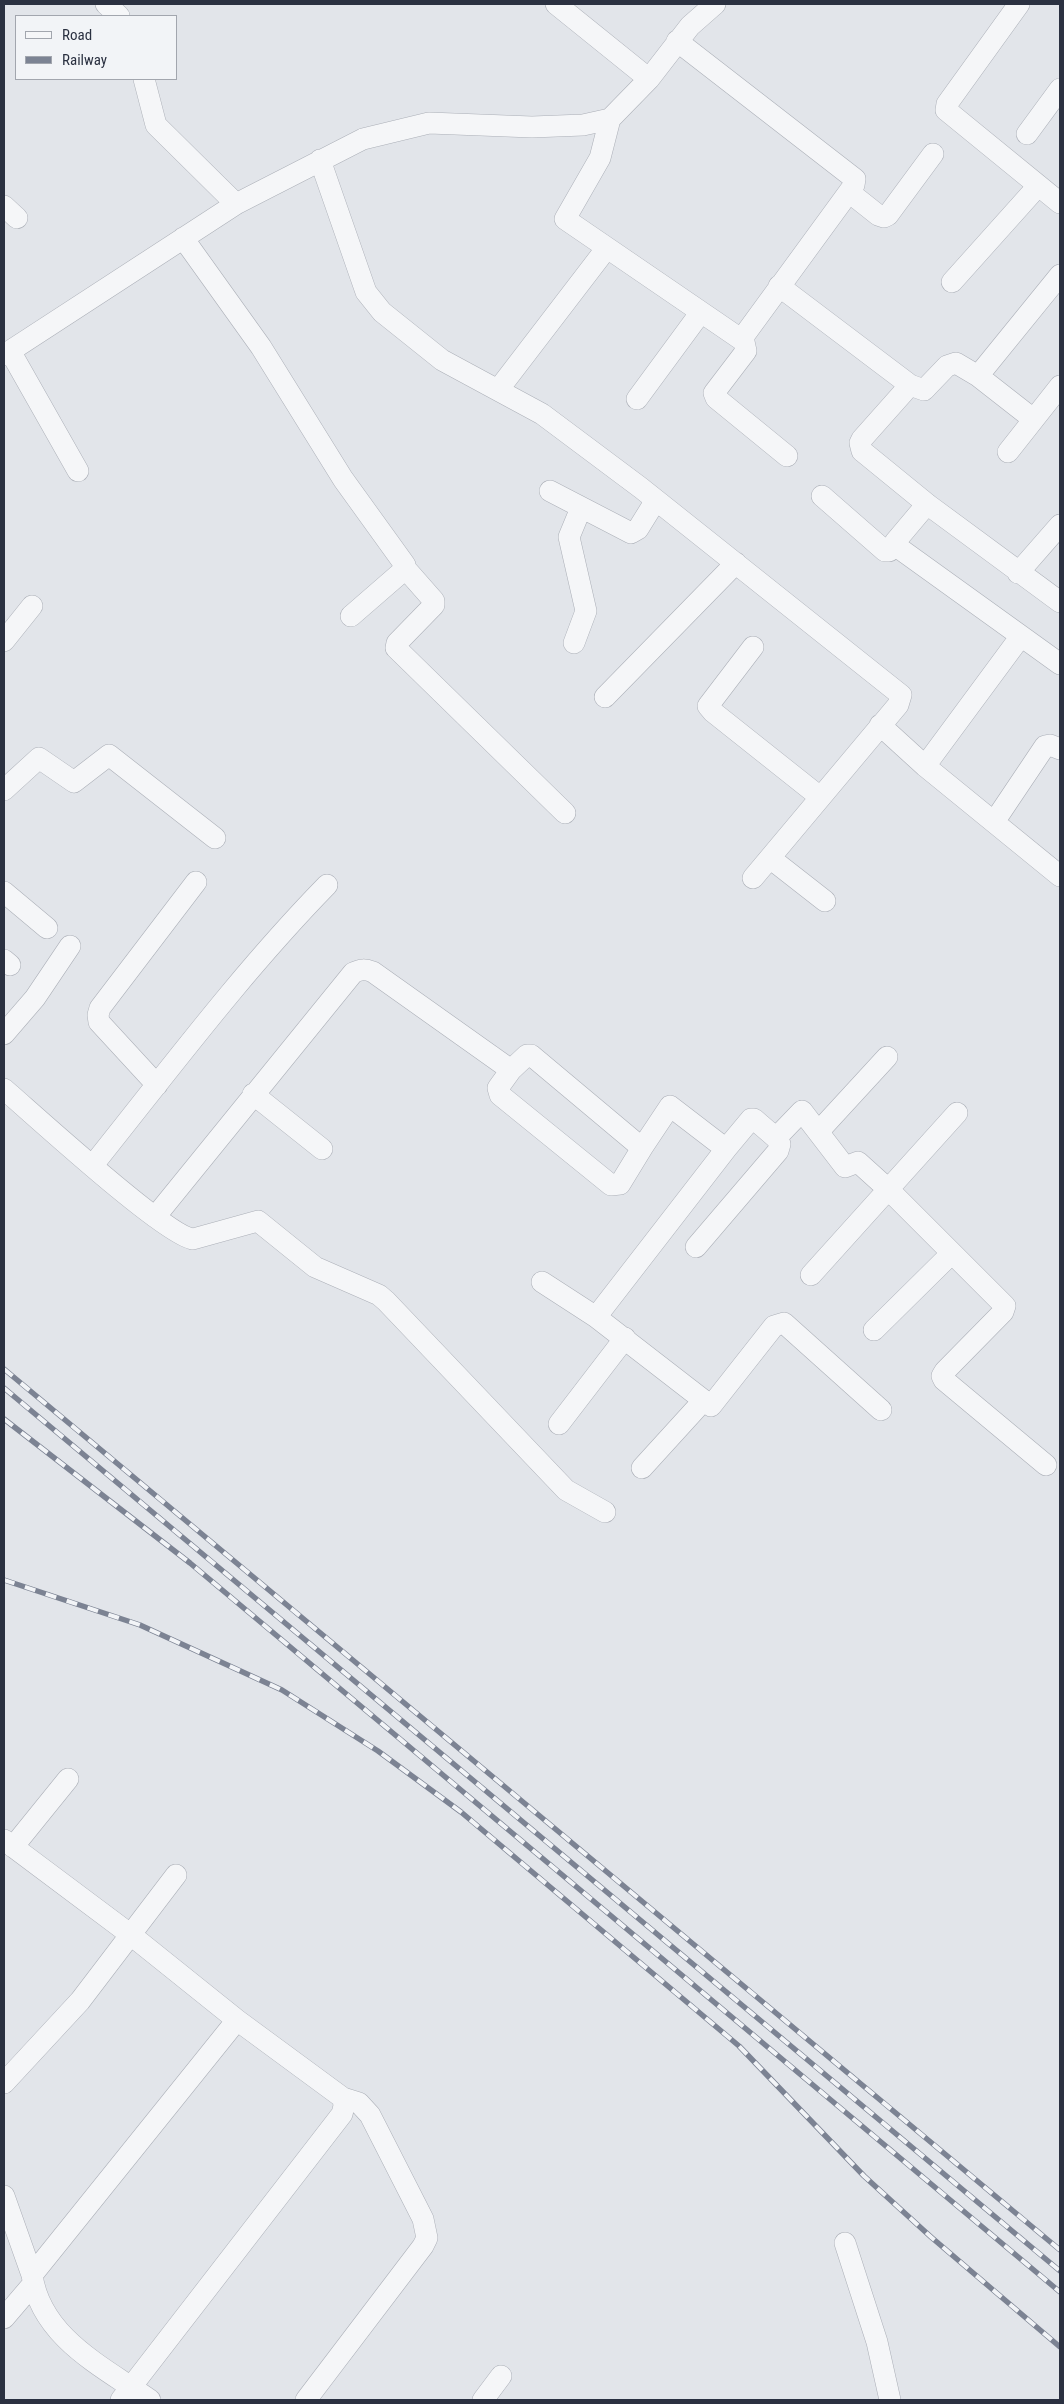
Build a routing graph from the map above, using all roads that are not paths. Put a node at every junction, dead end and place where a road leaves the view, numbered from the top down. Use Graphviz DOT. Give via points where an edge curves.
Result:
graph roads {
  1 [pos="106,4"];
  2 [pos="556,4"];
  3 [pos="715,4"];
  4 [pos="1019,4"];
  5 [pos="118,15"];
  6 [pos="677,41"];
  7 [pos="648,79"];
  8 [pos="144,80"];
  9 [pos="1060,89"];
  10 [pos="610,119"];
  11 [pos="1027,134"];
  12 [pos="933,154"];
  13 [pos="320,160"];
  14 [pos="1038,186"];
  15 [pos="848,192"];
  16 [pos="1060,203"];
  17 [pos="232,207"];
  18 [pos="183,238"];
  19 [pos="606,249"];
  20 [pos="1060,275"];
  21 [pos="952,282"];
  22 [pos="779,286"];
  23 [pos="701,312"];
  24 [pos="742,340"];
  25 [pos="7,353"];
  26 [pos="978,376"];
  27 [pos="910,385"];
  28 [pos="1060,386"];
  29 [pos="498,390"];
  30 [pos="637,399"];
  31 [pos="1033,419"];
  32 [pos="1008,452"];
  33 [pos="787,456"];
  34 [pos="78,471"];
  35 [pos="550,491"];
  36 [pos="822,496"];
  37 [pos="656,500"];
  38 [pos="927,504"];
  39 [pos="581,508"];
  40 [pos="1060,526"];
  41 [pos="894,544"];
  42 [pos="736,563"];
  43 [pos="405,568"];
  44 [pos="1018,573"];
  45 [pos="1060,602"];
  46 [pos="32,606"];
  47 [pos="351,616"];
  48 [pos="1021,636"];
  49 [pos="4,641"];
  50 [pos="574,643"];
  51 [pos="753,647"];
  52 [pos="1060,664"];
  53 [pos="605,697"];
  54 [pos="880,725"];
  55 [pos="1060,749"];
  56 [pos="925,766"];
  57 [pos="4,790"];
  58 [pos="820,797"];
  59 [pos="565,813"];
  60 [pos="994,822"];
  61 [pos="215,838"];
  62 [pos="770,858"];
  63 [pos="1060,876"];
  64 [pos="753,878"];
  65 [pos="196,882"];
  66 [pos="327,884"];
  67 [pos="4,892"];
  68 [pos="825,901"];
  69 [pos="47,928"];
  70 [pos="70,946"];
  71 [pos="4,1034"];
  72 [pos="887,1057"];
  73 [pos="511,1070"];
  74 [pos="156,1085"];
  75 [pos="4,1088"];
  76 [pos="253,1094"];
  77 [pos="957,1113"];
  78 [pos="819,1131"];
  79 [pos="776,1138"];
  80 [pos="642,1148"];
  81 [pos="322,1149"];
  82 [pos="726,1149"];
  83 [pos="93,1164"];
  84 [pos="890,1190"];
  85 [pos="155,1217"];
  86 [pos="696,1247"];
  87 [pos="952,1253"];
  88 [pos="811,1275"];
  89 [pos="542,1282"];
  90 [pos="596,1317"];
  91 [pos="874,1330"];
  92 [pos="625,1338"];
  93 [pos="702,1401"];
  94 [pos="881,1410"];
  95 [pos="558,1424"];
  96 [pos="1046,1465"];
  97 [pos="642,1468"];
  98 [pos="605,1512"];
  99 [pos="68,1779"];
  100 [pos="9,1843"];
  101 [pos="176,1875"];
  102 [pos="131,1935"];
  103 [pos="237,2020"];
  104 [pos="4,2083"];
  105 [pos="343,2098"];
  106 [pos="4,2196"];
  107 [pos="845,2243"];
  108 [pos="33,2279"];
  109 [pos="4,2318"];
  110 [pos="501,2376"];
  111 [pos="126,2393"];
  112 [pos="150,2400"];
  113 [pos="306,2400"];
  114 [pos="483,2400"];
  115 [pos="890,2400"];
  1 -- 5 [label="street"];
  2 -- 7 [label="street"];
  3 -- 6 [label="street"];
  4 -- 14 [label="street" via="946,110"];
  6 -- 7 [label="street"];
  6 -- 15 [label="street" via="853,175 856,178 854,185"];
  7 -- 10 [label="street"];
  8 -- 17 [label="street" via="156,125"];
  9 -- 11 [label="street"];
  10 -- 13 [label="street" via="583,126 429,123 363,139"];
  10 -- 19 [label="street" via="600,158 565,220"];
  12 -- 15 [label="street" via="884,217"];
  13 -- 17 [label="street"];
  13 -- 29 [label="street" via="372,302 442,360"];
  14 -- 16 [label="street"];
  14 -- 21 [label="street"];
  15 -- 22 [label="street"];
  17 -- 18 [label="street"];
  18 -- 25 [label="street"];
  18 -- 43 [label="street" via="261,348 343,479"];
  19 -- 23 [label="street"];
  19 -- 29 [label="street"];
  20 -- 26 [label="street"];
  22 -- 24 [label="street"];
  22 -- 27 [label="street"];
  23 -- 24 [label="street"];
  23 -- 30 [label="street"];
  24 -- 33 [label="street" via="746,351 714,396"];
  25 -- 34 [label="street" via="38,397"];
  26 -- 27 [label="street" via="962,365 952,363 924,390"];
  26 -- 31 [label="street"];
  27 -- 38 [label="street" via="862,438 860,448"];
  28 -- 31 [label="street"];
  29 -- 37 [label="street" via="542,414"];
  31 -- 32 [label="street"];
  35 -- 39 [label="street"];
  36 -- 41 [label="street" via="885,551"];
  37 -- 39 [label="street" via="638,529 631,533"];
  37 -- 42 [label="street"];
  38 -- 41 [label="street"];
  38 -- 44 [label="street"];
  39 -- 50 [label="street" via="569,537 586,611"];
  40 -- 44 [label="street"];
  41 -- 48 [label="street"];
  42 -- 53 [label="street"];
  42 -- 54 [label="street" via="897,690 901,695 898,705"];
  43 -- 47 [label="street"];
  43 -- 59 [label="street" via="434,605 397,643 396,648"];
  44 -- 45 [label="street"];
  46 -- 49 [label="street"];
  48 -- 52 [label="street"];
  48 -- 56 [label="street"];
  51 -- 58 [label="street" via="708,706"];
  54 -- 56 [label="street"];
  54 -- 58 [label="street"];
  55 -- 60 [label="street" via="1045,746"];
  56 -- 60 [label="street"];
  57 -- 61 [label="street" via="39,758 74,782 109,755"];
  58 -- 62 [label="street"];
  60 -- 63 [label="street"];
  62 -- 64 [label="street"];
  62 -- 68 [label="street"];
  65 -- 74 [label="street" via="98,1014 99,1022"];
  66 -- 74 [label="street" via="290,922"];
  67 -- 69 [label="street"];
  70 -- 71 [label="street" via="36,998"];
  72 -- 78 [label="street"];
  73 -- 76 [label="street" via="373,972 360,970 353,973"];
  73 -- 80 [label="street" via="527,1054 531,1055"];
  73 -- 80 [label="street" via="498,1086 500,1095 611,1185 620,1184"];
  74 -- 83 [label="street"];
  75 -- 83 [label="street"];
  76 -- 81 [label="street"];
  76 -- 85 [label="street"];
  77 -- 84 [label="street"];
  78 -- 79 [label="street" via="802,1111"];
  78 -- 84 [label="street" via="845,1167 858,1162"];
  79 -- 82 [label="street" via="752,1118"];
  79 -- 86 [label="street" via="780,1144 778,1151"];
  80 -- 82 [label="street" via="670,1106"];
  82 -- 90 [label="street"];
  83 -- 85 [label="street"];
  84 -- 87 [label="street"];
  84 -- 88 [label="street"];
  85 -- 98 [label="street" via="184,1237 193,1239 258,1221 315,1267 379,1294 566,1490"];
  87 -- 91 [label="street"];
  87 -- 96 [label="street" via="1005,1306 1003,1312 942,1376"];
  89 -- 90 [label="street"];
  90 -- 92 [label="street"];
  92 -- 93 [label="street"];
  92 -- 95 [label="street"];
  93 -- 94 [label="street" via="714,1404 774,1326 784,1323"];
  93 -- 97 [label="street"];
  99 -- 100 [label="street"];
  100 -- 102 [label="street"];
  101 -- 102 [label="street"];
  102 -- 103 [label="street"];
  102 -- 104 [label="street" via="80,2001"];
  103 -- 105 [label="street"];
  103 -- 108 [label="street"];
  105 -- 111 [label="street" via="342,2114"];
  105 -- 113 [label="street" via="358,2103 370,2115 423,2218 427,2238"];
  106 -- 108 [label="street"];
  107 -- 115 [label="street" via="877,2342"];
  108 -- 109 [label="street"];
  108 -- 111 [label="street" via="47,2317 62,2335"];
  110 -- 114 [label="street"];
  111 -- 112 [label="street"];
}
